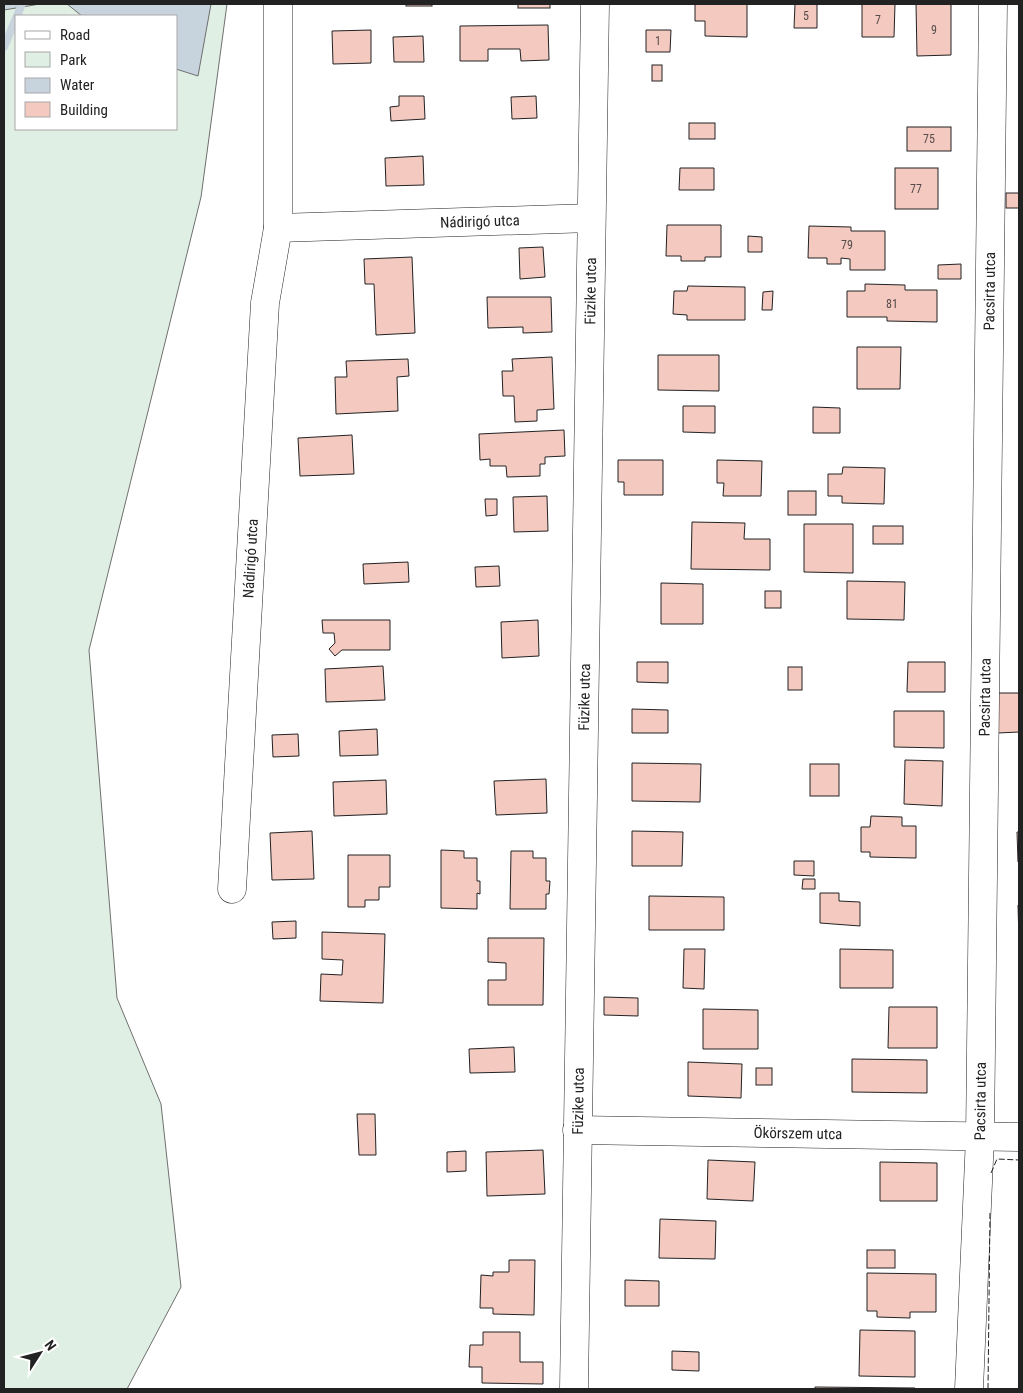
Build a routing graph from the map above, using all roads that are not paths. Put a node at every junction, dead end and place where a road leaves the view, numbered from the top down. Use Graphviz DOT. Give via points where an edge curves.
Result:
graph roads {
  1 [pos="278,4"];
  2 [pos="595,4"];
  3 [pos="994,4"];
  4 [pos="591,218"];
  5 [pos="278,228"];
  6 [pos="232,889"];
  7 [pos="578,1130"];
  8 [pos="980,1137"];
  9 [pos="1019,1137"];
  10 [pos="574,1389"];
  11 [pos="969,1389"];
  1 -- 5 [label="street, Nádirigó utca"];
  2 -- 4 [label="street, Füzike utca"];
  3 -- 8 [label="street, Pacsirta utca"];
  4 -- 5 [label="street, Nádirigó utca"];
  4 -- 7 [label="street, Füzike utca"];
  5 -- 6 [label="street, Nádirigó utca" via="265,303"];
  7 -- 8 [label="street, Ökörszem utca"];
  7 -- 10 [label="street, Füzike utca"];
  8 -- 9 [label="street, Ökörszem utca"];
  8 -- 11 [label="street, Pacsirta utca"];
}
